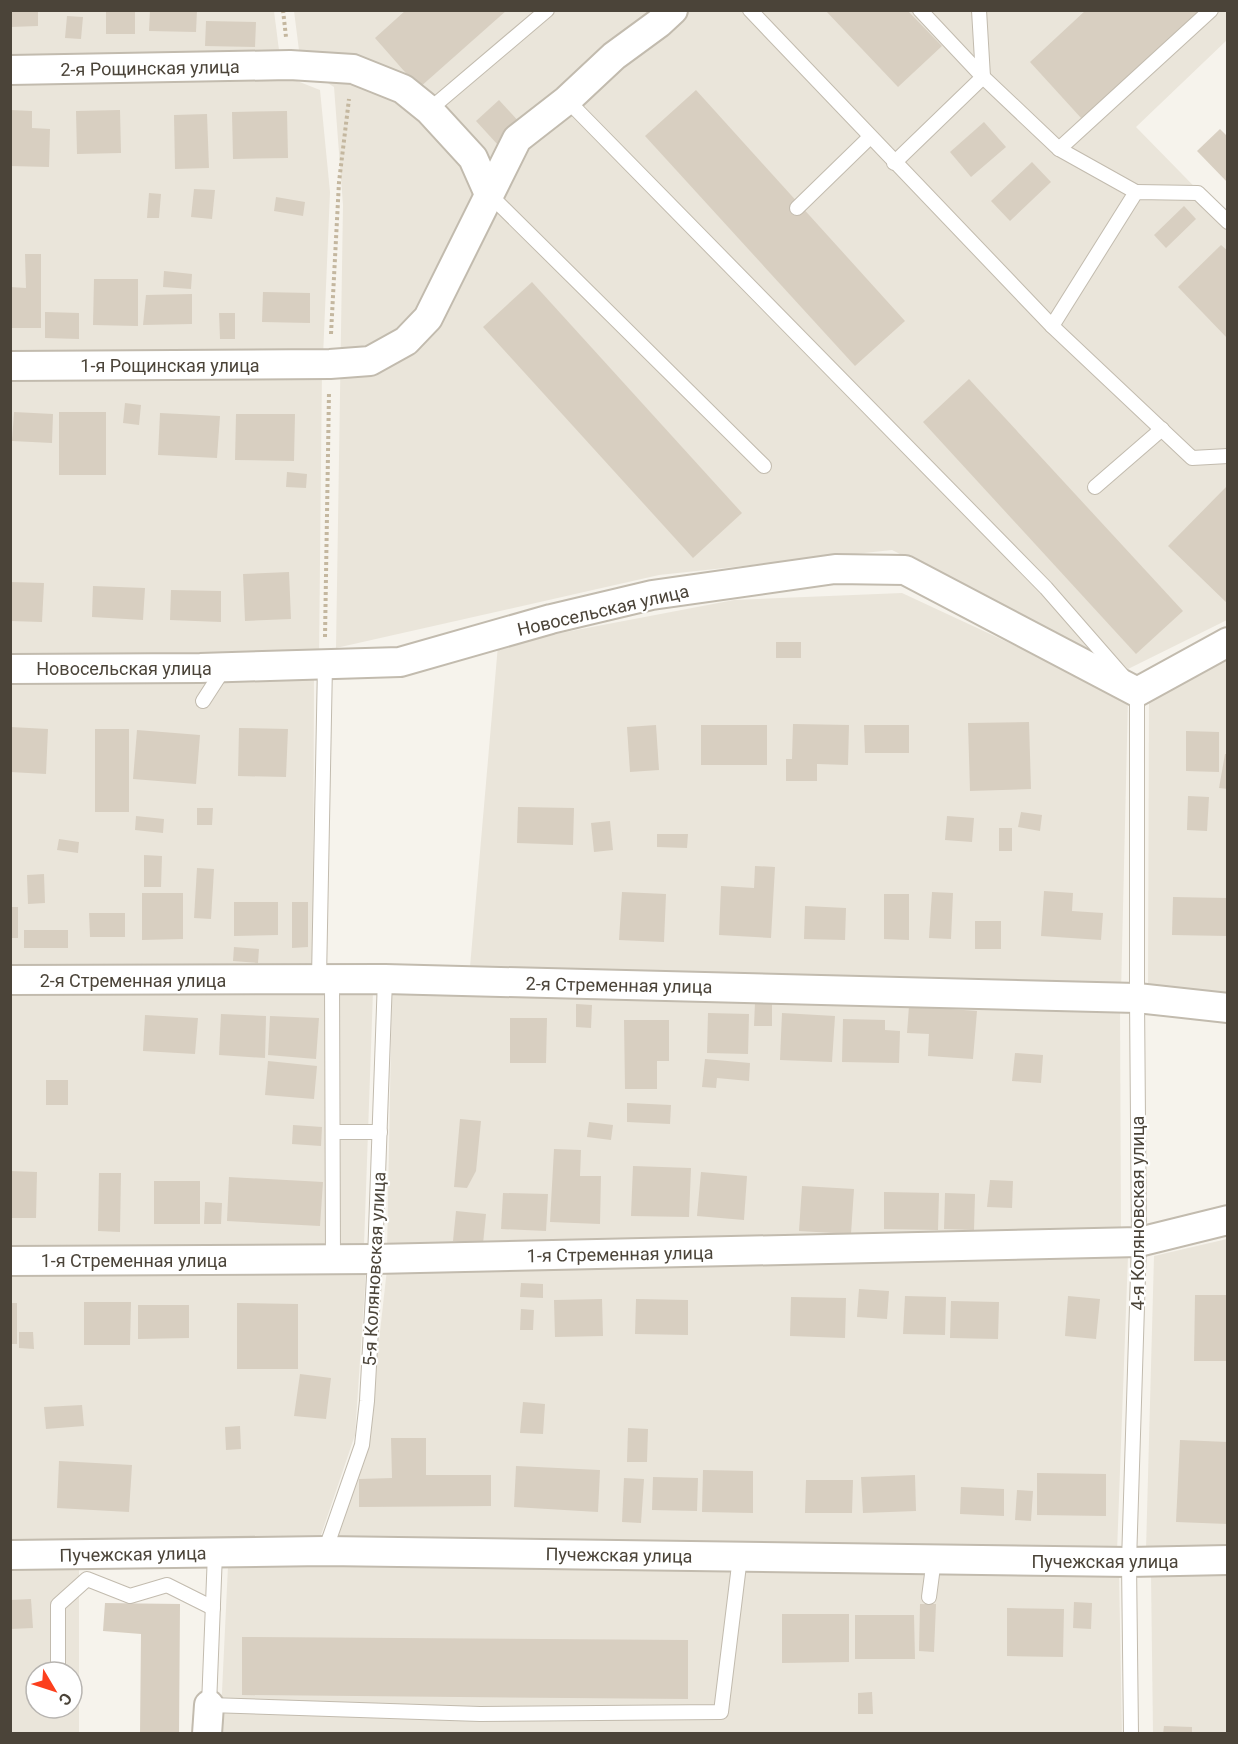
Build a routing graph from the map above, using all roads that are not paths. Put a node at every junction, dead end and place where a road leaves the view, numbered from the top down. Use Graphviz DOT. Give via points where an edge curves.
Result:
graph roads {
  1 [pos="548,10"];
  2 [pos="673,10"];
  3 [pos="750,10"];
  4 [pos="920,10"];
  5 [pos="979,10"];
  6 [pos="1211,10"];
  7 [pos="10,70"];
  8 [pos="983,77"];
  9 [pos="567,99"];
  10 [pos="429,110"];
  11 [pos="870,137"];
  12 [pos="1059,148"];
  13 [pos="894,163"];
  14 [pos="1136,192"];
  15 [pos="489,194"];
  16 [pos="797,208"];
  17 [pos="1227,222"];
  18 [pos="1052,326"];
  19 [pos="10,366"];
  20 [pos="1162,429"];
  21 [pos="1227,456"];
  22 [pos="764,466"];
  23 [pos="1095,487"];
  24 [pos="1227,642"];
  25 [pos="325,664"];
  26 [pos="225,667"];
  27 [pos="10,669"];
  28 [pos="1137,692"];
  29 [pos="204,701"];
  30 [pos="325,979"];
  31 [pos="10,980"];
  32 [pos="385,980"];
  33 [pos="1137,998"];
  34 [pos="1227,1008"];
  35 [pos="333,1132"];
  36 [pos="380,1132"];
  37 [pos="1227,1220"];
  38 [pos="1139,1242"];
  39 [pos="333,1259"];
  40 [pos="375,1259"];
  41 [pos="10,1261"];
  42 [pos="325,1551"];
  43 [pos="215,1553"];
  44 [pos="10,1555"];
  45 [pos="740,1557"];
  46 [pos="934,1559"];
  47 [pos="1227,1560"];
  48 [pos="1129,1562"];
  49 [pos="929,1597"];
  50 [pos="213,1608"];
  51 [pos="58,1660"];
  52 [pos="209,1705"];
  53 [pos="207,1734"];
  54 [pos="1131,1734"];
  1 -- 10 [label="lane"];
  2 -- 9 [label="street, 1-я Рощинская улица"];
  3 -- 11 [label="lane"];
  4 -- 8 [label="lane"];
  5 -- 8 [label="lane"];
  6 -- 12 [label="lane"];
  7 -- 10 [label="street, 2-я Рощинская улица" via="290,66 353,69 403,89"];
  8 -- 12 [label="lane"];
  8 -- 13 [label="lane"];
  9 -- 15 [label="street, 1-я Рощинская улица" via="517,139"];
  9 -- 28 [label="lane" via="1046,588"];
  10 -- 15 [label="street, 2-я Рощинская улица" via="473,158"];
  11 -- 13 [label="lane"];
  11 -- 16 [label="lane"];
  12 -- 14 [label="lane"];
  13 -- 18 [label="lane"];
  14 -- 17 [label="lane" via="1198,193"];
  14 -- 18 [label="lane"];
  15 -- 19 [label="street, 1-я Рощинская улица" via="428,318 406,341 370,361"];
  15 -- 22 [label="lane"];
  18 -- 20 [label="lane"];
  20 -- 21 [label="lane" via="1192,458"];
  20 -- 23 [label="lane"];
  24 -- 28 [label="street"];
  25 -- 26 [label="street, Новосельская улица"];
  25 -- 28 [label="street, Новосельская улица" via="400,662 651,595 835,569 905,570"];
  25 -- 30 [label="lane"];
  26 -- 27 [label="street, Новосельская улица"];
  26 -- 29 [label="lane"];
  28 -- 33 [label="lane, 4-я Коляновская улица"];
  30 -- 31 [label="street, 2-я Стременная улица"];
  30 -- 32 [label="street, 2-я Стременная улица"];
  30 -- 35 [label="lane"];
  32 -- 33 [label="street, 2-я Стременная улица"];
  32 -- 36 [label="lane, 5-я Коляновская улица"];
  33 -- 34 [label="street, 2-я Стременная улица"];
  33 -- 38 [label="lane, 4-я Коляновская улица"];
  35 -- 36 [label="lane"];
  35 -- 39 [label="lane"];
  36 -- 40 [label="lane, 5-я Коляновская улица"];
  37 -- 38 [label="street, 1-я Стременная улица"];
  38 -- 40 [label="street, 1-я Стременная улица"];
  38 -- 48 [label="lane, 4-я Коляновская улица"];
  39 -- 40 [label="street, 1-я Стременная улица"];
  39 -- 41 [label="street, 1-я Стременная улица"];
  40 -- 42 [label="lane, 5-я Коляновская улица" via="362,1445"];
  42 -- 43 [label="street, Пучежская улица"];
  42 -- 45 [label="street, Пучежская улица"];
  43 -- 44 [label="street, Пучежская улица"];
  43 -- 50 [label="lane"];
  45 -- 46 [label="street, Пучежская улица"];
  45 -- 52 [label="lane" via="721,1712 480,1714"];
  46 -- 48 [label="street, Пучежская улица"];
  46 -- 49 [label="lane"];
  47 -- 48 [label="street, Пучежская улица"];
  48 -- 54 [label="lane, 4-я Коляновская улица"];
  50 -- 51 [label="lane" via="167,1585 130,1596 87,1579 58,1605"];
  50 -- 52 [label="lane"];
  52 -- 53 [label="street"];
}
